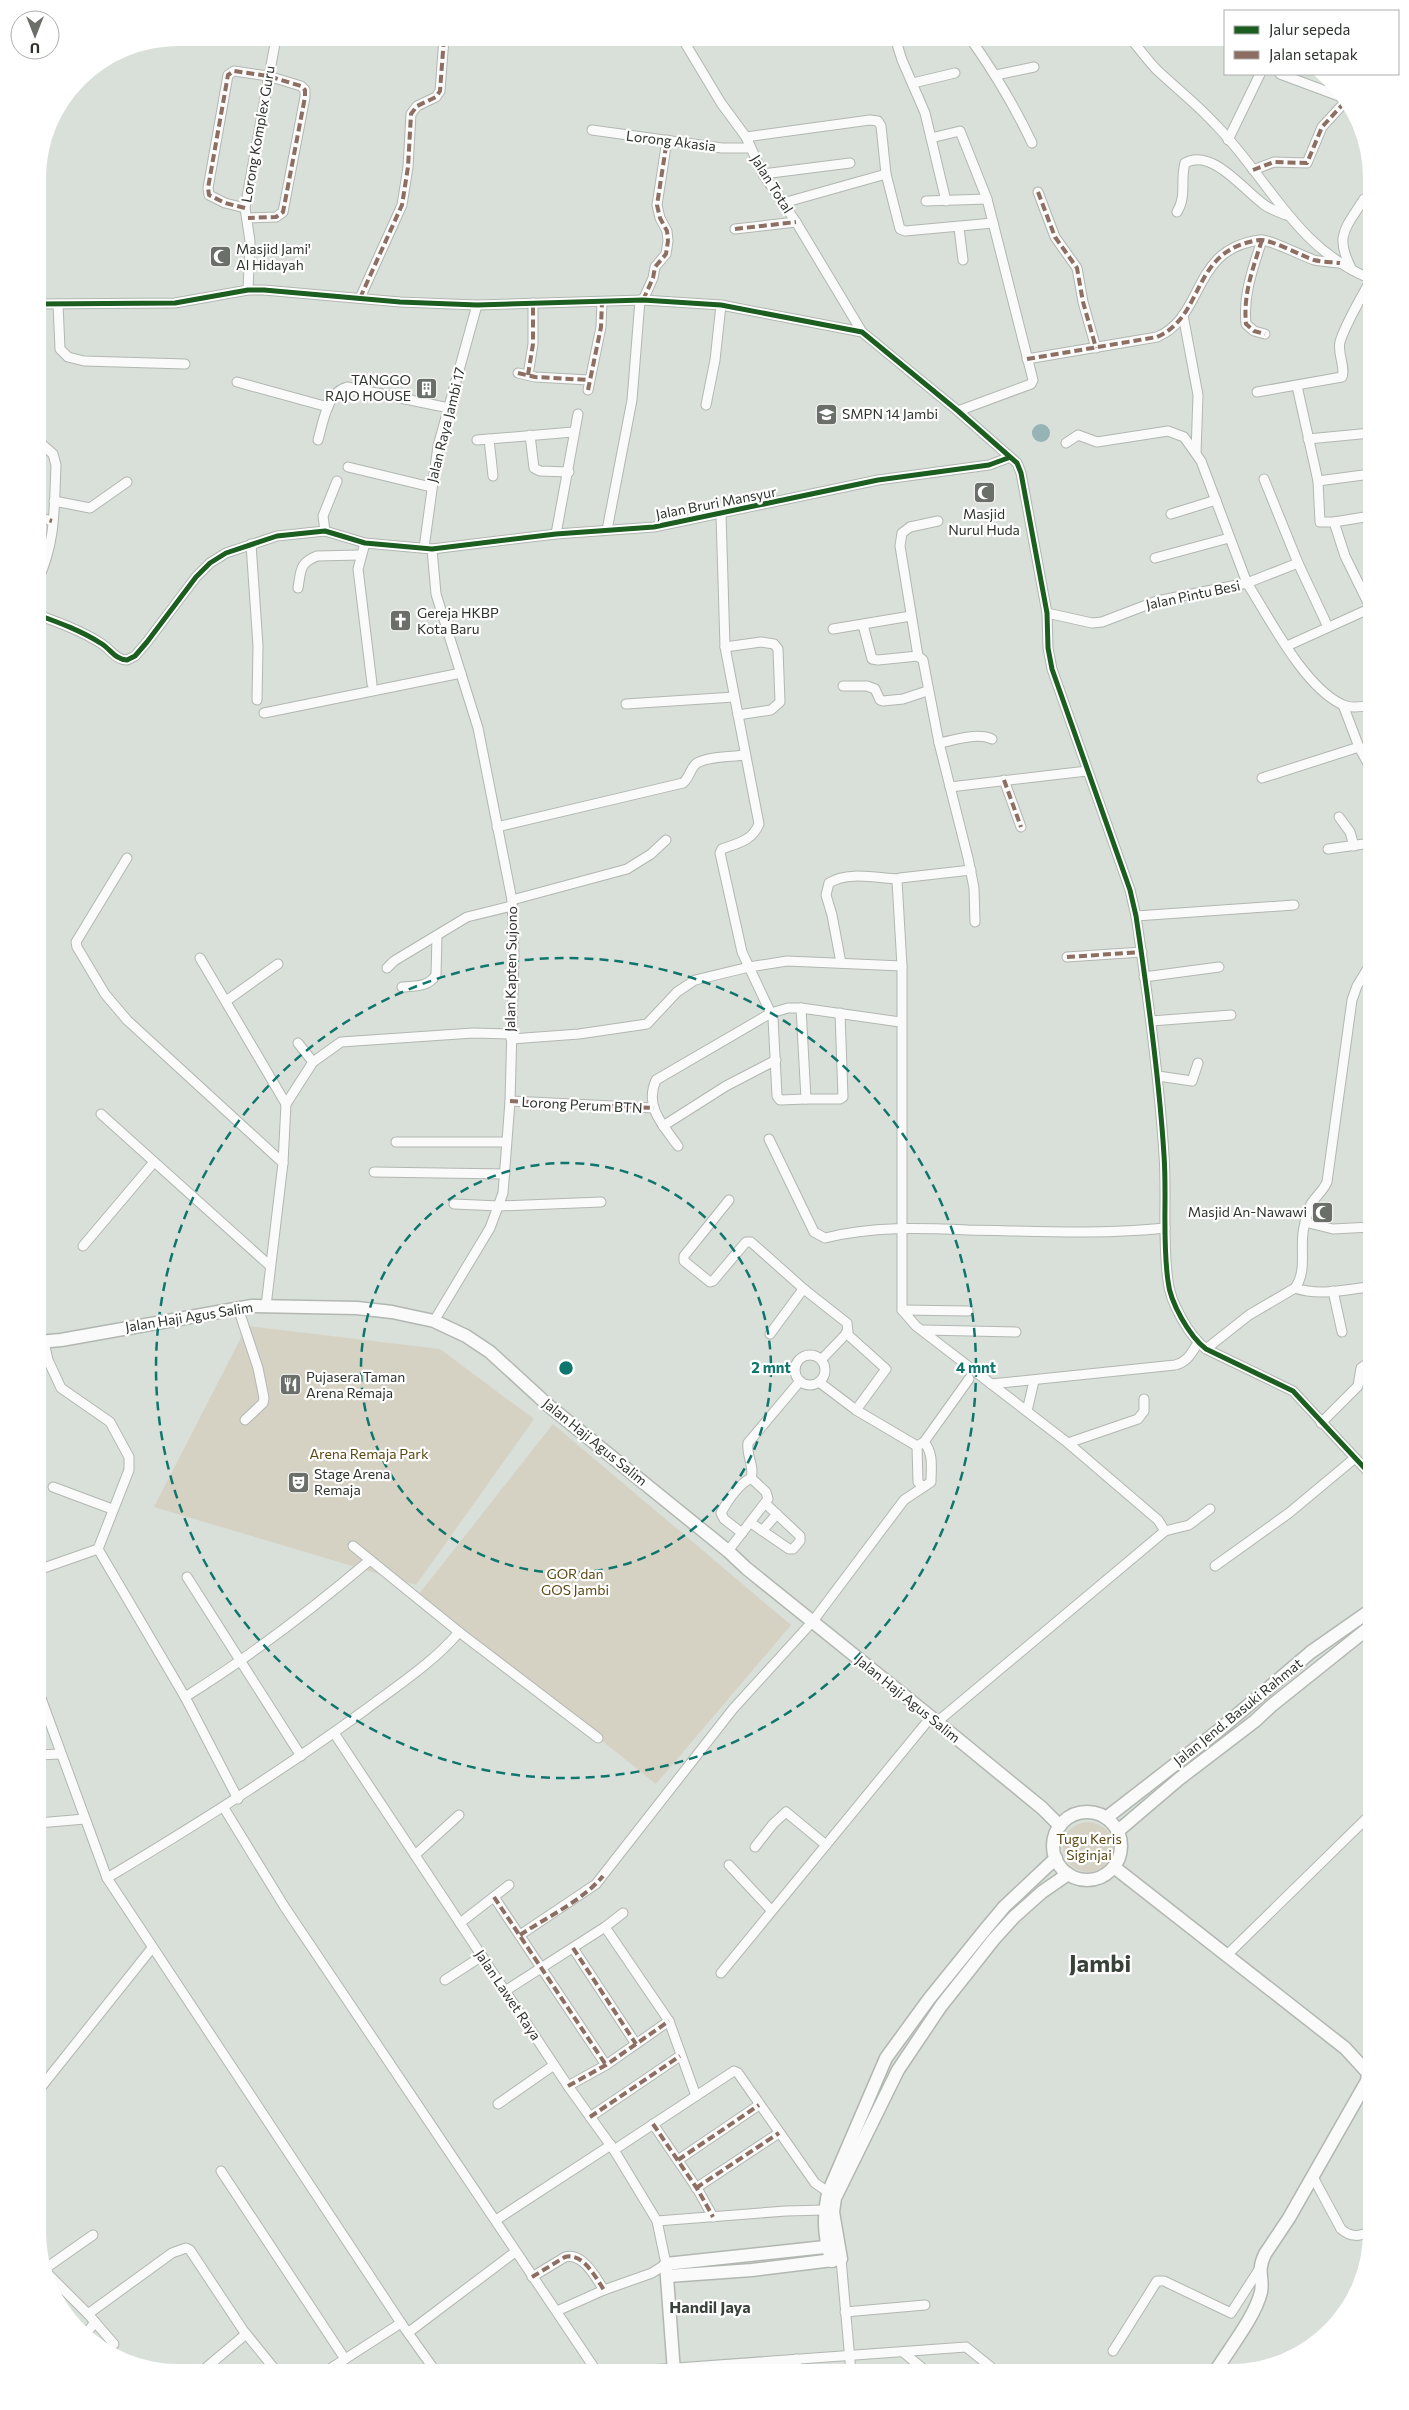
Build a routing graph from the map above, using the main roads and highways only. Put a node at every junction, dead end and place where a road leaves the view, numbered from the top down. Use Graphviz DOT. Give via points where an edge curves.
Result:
graph roads {
  1 [pos="46,1341"];
  2 [pos="1363,1616"];
  3 [pos="1363,1633"];
  4 [pos="1325,1642"];
  5 [pos="1336,1654"];
  6 [pos="1106,1818"];
  7 [pos="1060,1826"];
  8 [pos="1118,1831"];
  9 [pos="1056,1858"];
  10 [pos="1114,1867"];
  11 [pos="1068,1874"];
  12 [pos="1363,2068"];
  13 [pos="1363,2089"];
  14 [pos="843,2171"];
  15 [pos="833,2193"];
  16 [pos="832,2246"];
  17 [pos="751,2256"];
  18 [pos="667,2270"];
  19 [pos="752,2270"];
  20 [pos="673,2363"];
  21 [pos="1220,2364"];
  1 -- 7 [label="main road, Jalan Haji Agus Salim" via="266,1306 392,1312 434,1321 466,1336 490,1352 549,1406 934,1719"];
  2 -- 4 [label="main road, Jalan Jend. Basuki Rahmat"];
  3 -- 5 [label="main road, Jalan Jend. Basuki Rahmat"];
  4 -- 5 [label="main road"];
  4 -- 6 [label="main road, Jalan Jend. Basuki Rahmat"];
  5 -- 8 [label="main road, Jalan Jend. Basuki Rahmat"];
  6 -- 7 [label="main road" via="1097,1814 1077,1814"];
  6 -- 8 [label="main road"];
  7 -- 9 [label="main road" via="1055,1836"];
  8 -- 10 [label="main road" via="1121,1851"];
  9 -- 11 [label="main road"];
  9 -- 14 [label="main road" via="1004,1907 886,2058"];
  10 -- 11 [label="main road" via="1107,1874 1088,1880"];
  10 -- 12 [label="main road" via="1352,2054"];
  11 -- 14 [label="main road" via="1014,1917 941,2006 898,2070"];
  13 -- 21 [label="main road" via="1265,2254 1260,2268 1261,2293"];
  14 -- 15 [label="main road"];
  15 -- 16 [label="main road"];
  15 -- 16 [label="main road" via="825,2210"];
  16 -- 17 [label="main road"];
  16 -- 19 [label="main road" via="838,2264"];
  17 -- 18 [label="main road"];
  17 -- 19 [label="main road"];
  18 -- 19 [label="main road"];
  18 -- 20 [label="main road"];
}
